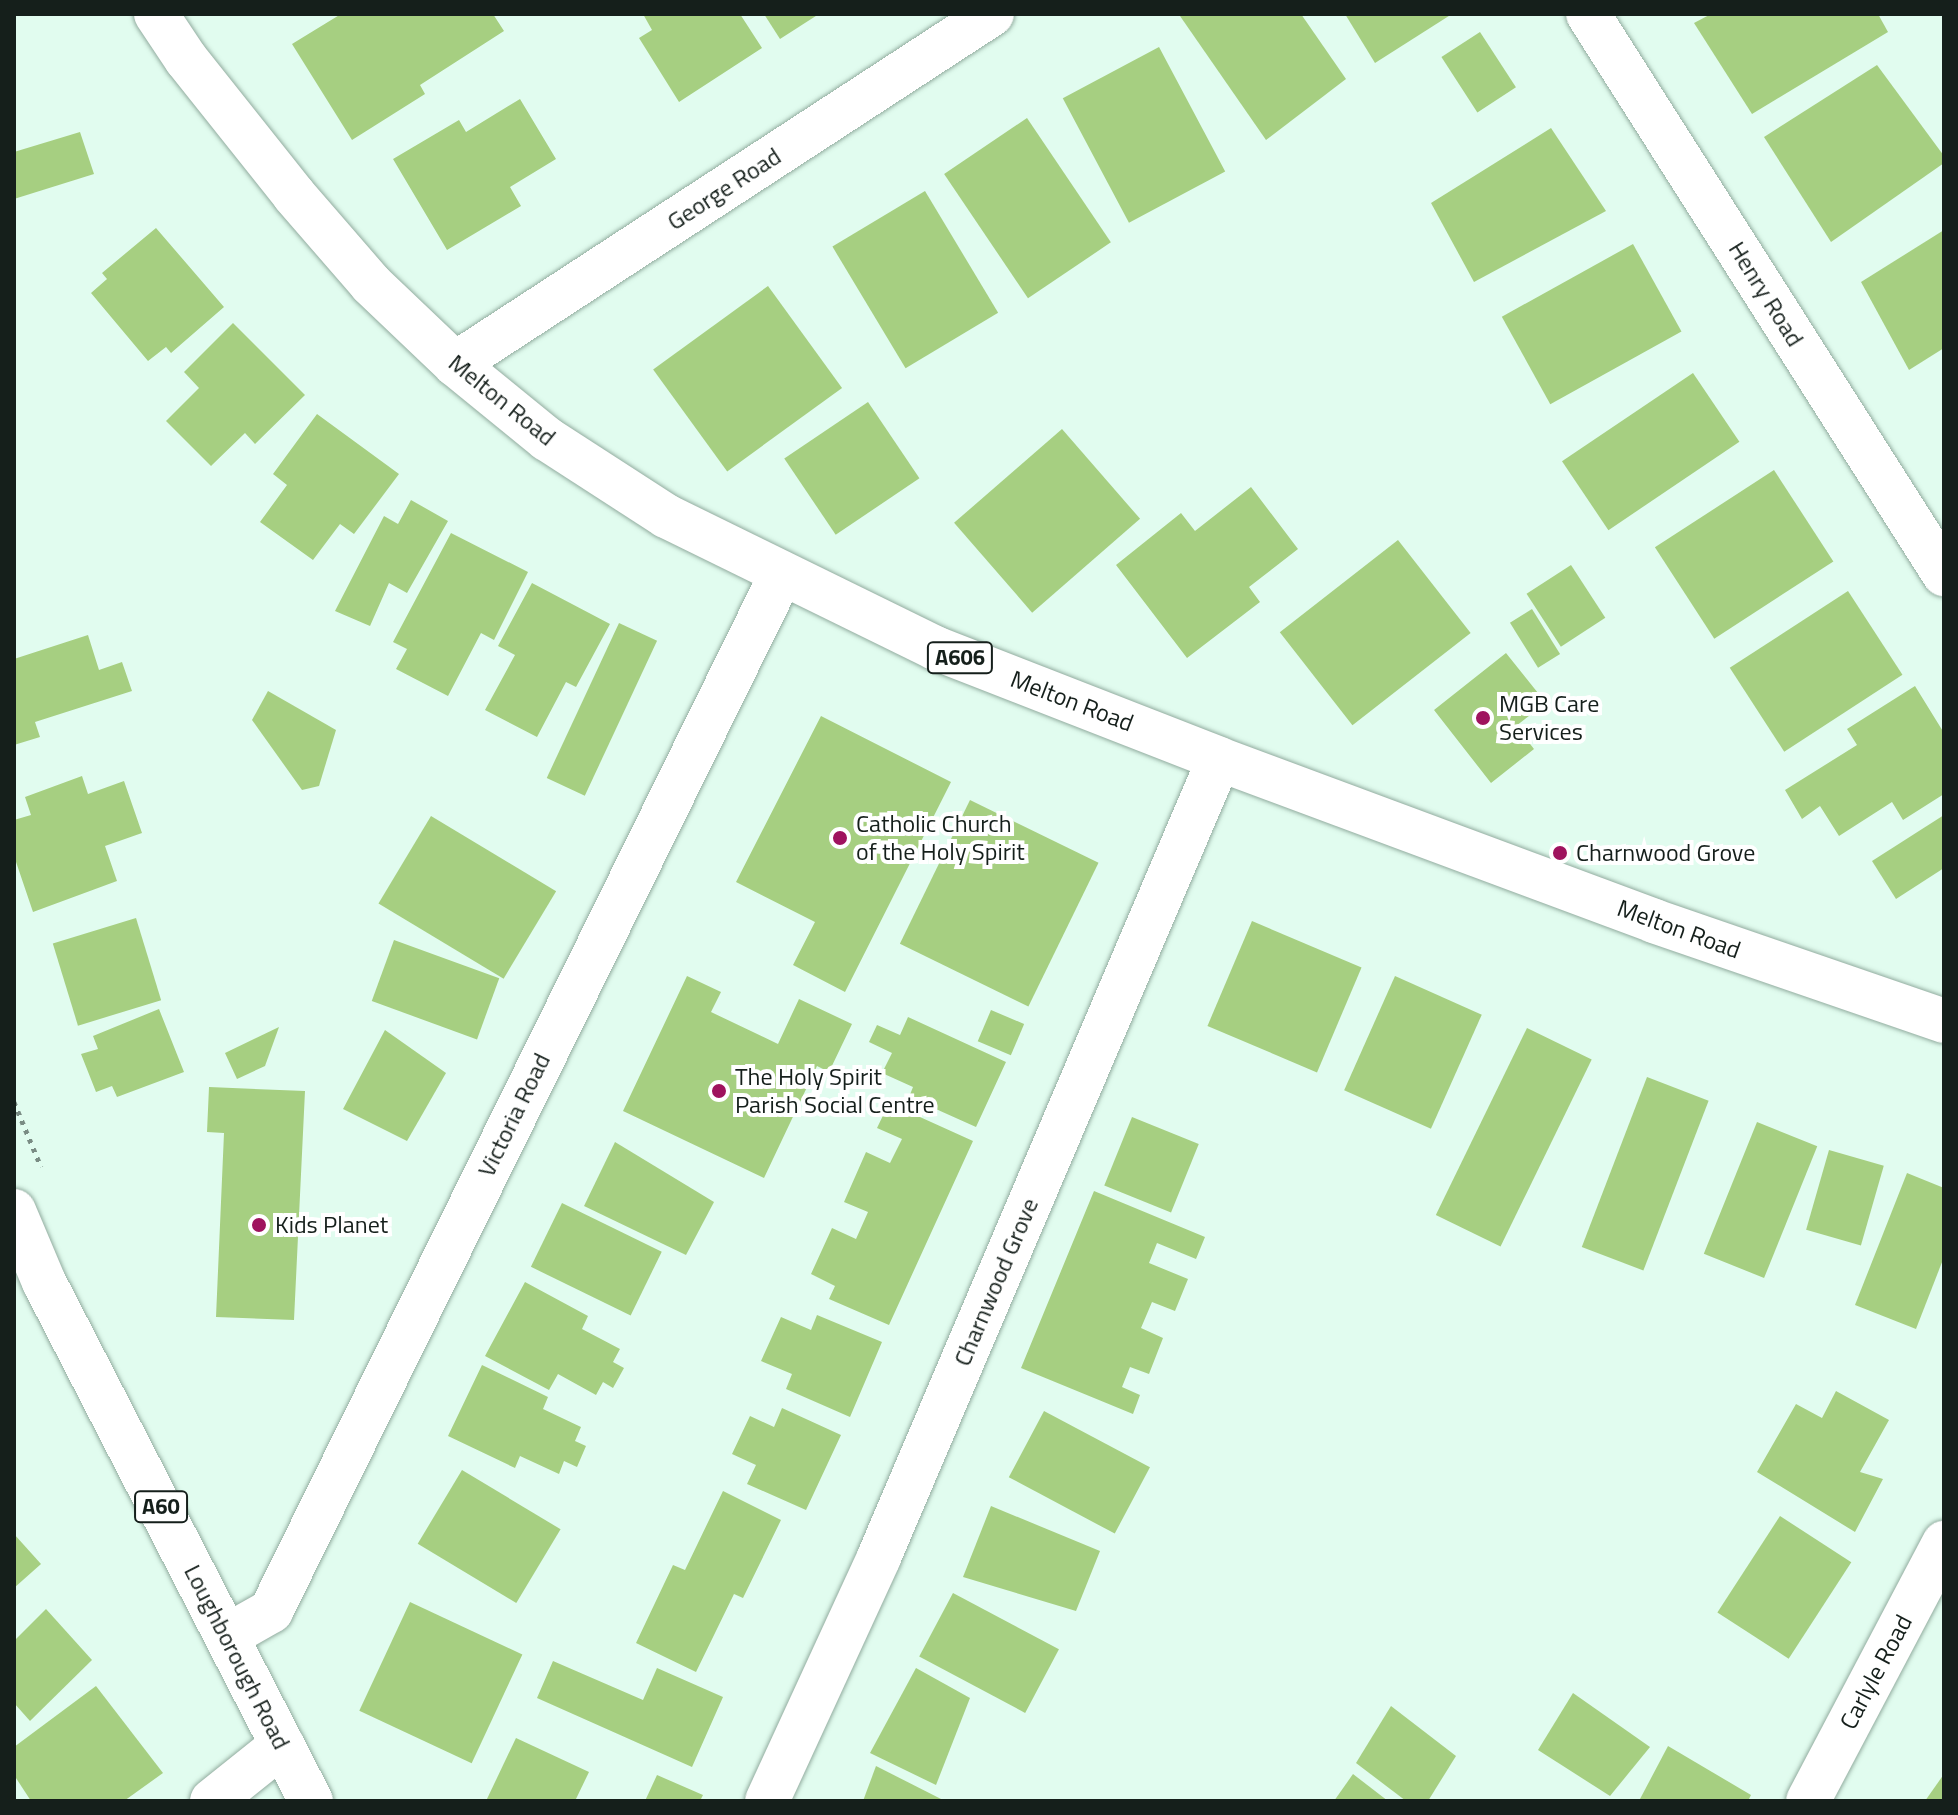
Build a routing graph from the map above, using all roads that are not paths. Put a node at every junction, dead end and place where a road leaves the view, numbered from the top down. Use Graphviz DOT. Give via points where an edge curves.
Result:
graph roads {
  1 [pos="156,14"];
  2 [pos="992,14"];
  3 [pos="1588,14"];
  4 [pos="455,364"];
  5 [pos="1944,574"];
  6 [pos="781,575"];
  7 [pos="1219,759"];
  8 [pos="1944,1021"];
  9 [pos="14,1211"];
  10 [pos="1944,1543"];
  11 [pos="227,1636"];
  12 [pos="282,1745"];
  13 [pos="212,1801"];
  14 [pos="311,1801"];
  15 [pos="767,1801"];
  16 [pos="1808,1801"];
  1 -- 4 [label="street, Melton Road / A606" via="294,195 371,284"];
  2 -- 4 [label="street, George Road"];
  3 -- 5 [label="street, Henry Road"];
  4 -- 6 [label="street, Melton Road / A606" via="547,439 653,507"];
  6 -- 7 [label="street, Melton Road / A606" via="935,648"];
  6 -- 11 [label="street, Victoria Road" via="271,1611"];
  7 -- 8 [label="street, Melton Road / A606" via="1654,921"];
  7 -- 15 [label="street, Charnwood Grove" via="879,1557"];
  9 -- 11 [label="street, Loughborough Road / A60" via="44,1282"];
  10 -- 16 [label="street, Carlyle Road"];
  11 -- 12 [label="street, Loughborough Road / A60"];
  12 -- 13 [label="street"];
  12 -- 14 [label="street, Loughborough Road / A60"];
}
